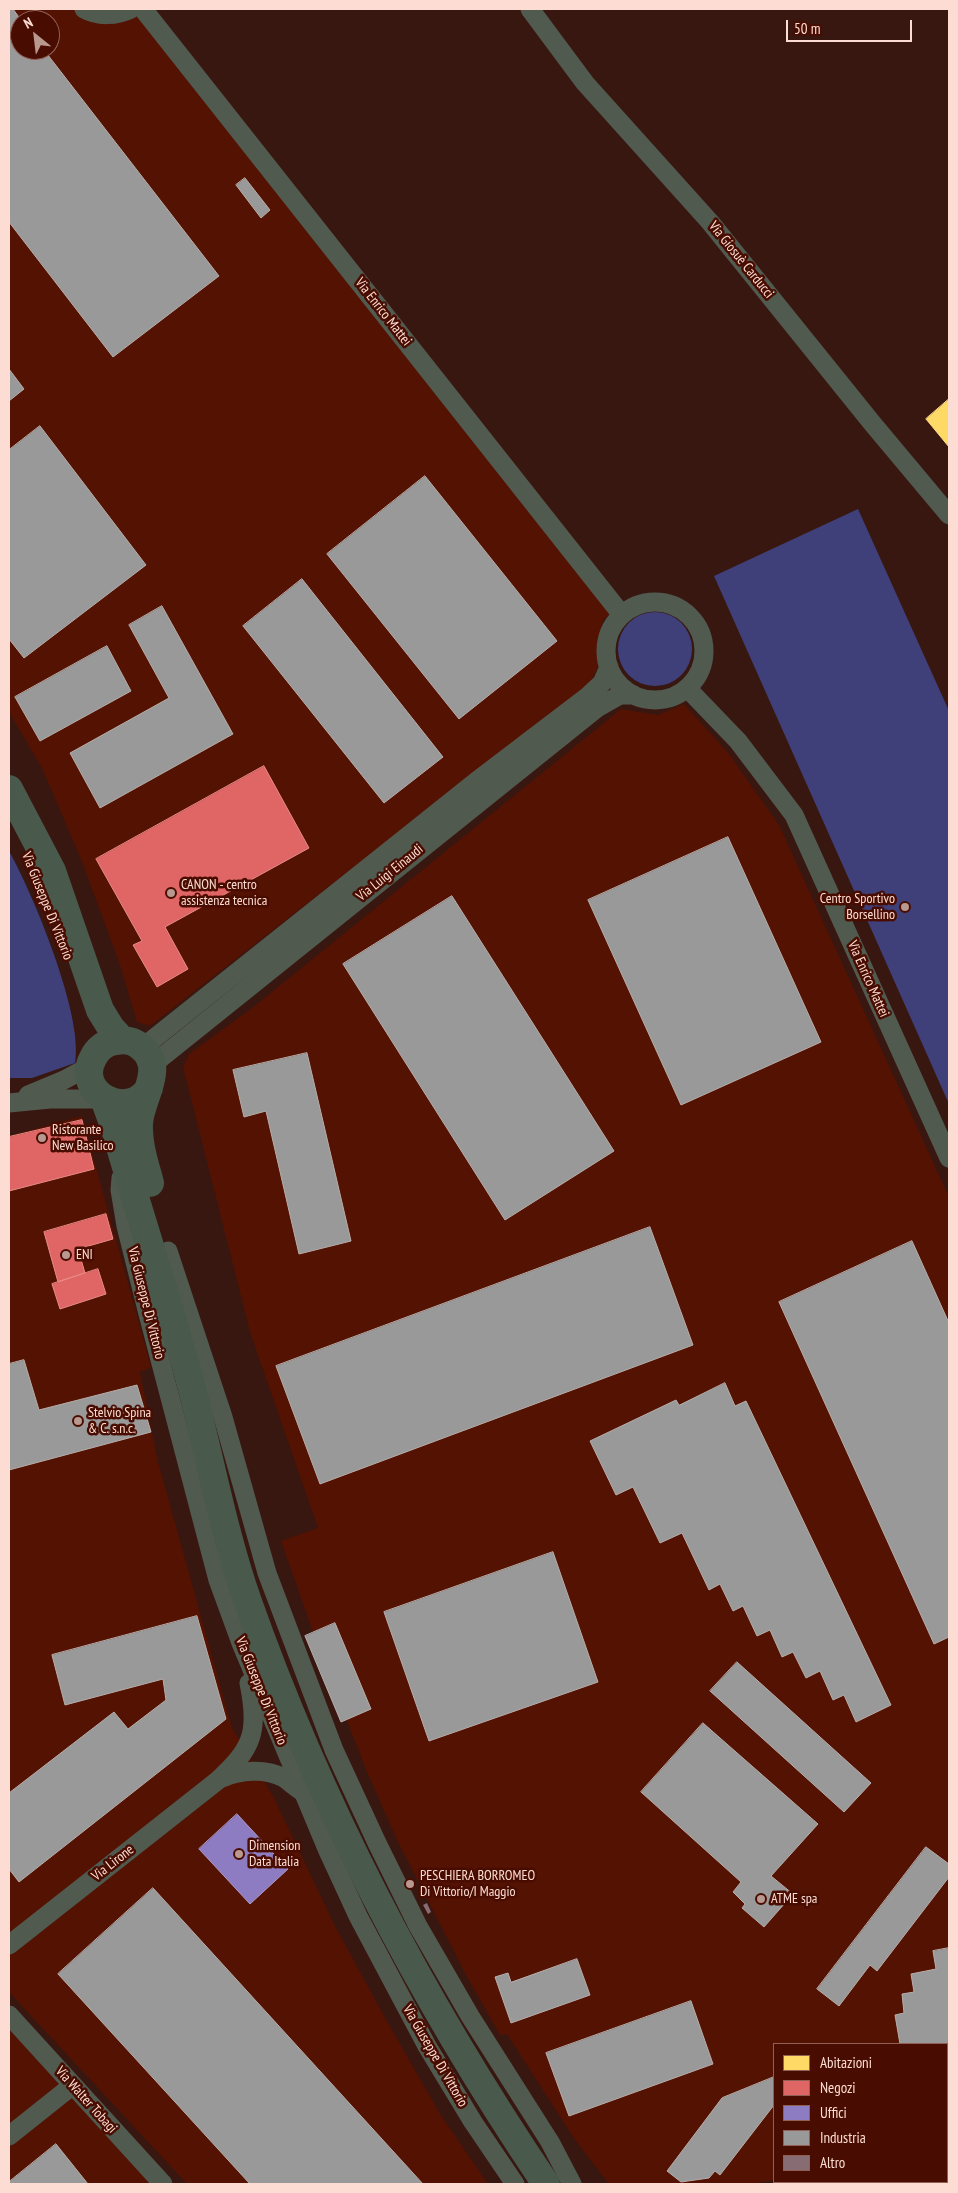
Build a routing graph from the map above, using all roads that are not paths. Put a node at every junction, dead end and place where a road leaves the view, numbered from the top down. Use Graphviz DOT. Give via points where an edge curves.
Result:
graph roads {
  1 [pos="84,9"];
  2 [pos="131,9"];
  3 [pos="143,9"];
  4 [pos="530,9"];
  5 [pos="949,515"];
  6 [pos="622,614"];
  7 [pos="609,667"];
  8 [pos="687,688"];
  9 [pos="634,696"];
  10 [pos="9,790"];
  11 [pos="9,816"];
  12 [pos="141,1060"];
  13 [pos="92,1061"];
  14 [pos="104,1099"];
  15 [pos="9,1103"];
  16 [pos="122,1154"];
  17 [pos="949,1158"];
  18 [pos="168,1251"];
  19 [pos="187,1371"];
  20 [pos="241,1644"];
  21 [pos="216,1781"];
  22 [pos="303,1792"];
  23 [pos="9,1945"];
  24 [pos="9,2015"];
  25 [pos="72,2085"];
  26 [pos="511,2132"];
  27 [pos="9,2136"];
  28 [pos="163,2184"];
  29 [pos="515,2184"];
  30 [pos="546,2184"];
  31 [pos="563,2184"];
  32 [pos="572,2184"];
  1 -- 2 [label="street" via="102,15"];
  3 -- 6 [label="street, Via Enrico Mattei"];
  4 -- 5 [label="street, Via Giosuè Carducci" via="585,83 710,222"];
  6 -- 7 [label="street" via="607,639"];
  6 -- 8 [label="street" via="651,602 667,603 694,619 702,632 704,663"];
  7 -- 9 [label="street" via="614,679"];
  7 -- 12 [label="street, Via Luigi Einaudi" via="602,683 588,696 478,780"];
  8 -- 9 [label="street" via="662,700"];
  8 -- 17 [label="street, Via Enrico Mattei" via="738,741 794,815"];
  9 -- 12 [label="street, Via Luigi Einaudi" via="620,695 597,708"];
  10 -- 12 [label="main road, Via Giuseppe Di Vittorio" via="52,871 100,1010 111,1028"];
  11 -- 13 [label="main road, Via Giuseppe Di Vittorio" via="50,909 88,1017 94,1043"];
  12 -- 13 [label="main road" via="103,1046"];
  12 -- 14 [label="main road" via="139,1098 117,1104"];
  12 -- 18 [label="main road, Via Giuseppe Di Vittorio" via="140,1144"];
  13 -- 14 [label="main road, Via Giuseppe Di Vittorio" via="92,1085"];
  13 -- 15 [label="street" via="64,1080"];
  14 -- 15 [label="street"];
  14 -- 16 [label="main road, Via Giuseppe Di Vittorio"];
  16 -- 19 [label="main road, Via Giuseppe Di Vittorio"];
  16 -- 20 [label="street, Via Giuseppe Di Vittorio" via="120,1190 126,1226 218,1580"];
  18 -- 19 [label="main road, Via Giuseppe Di Vittorio"];
  18 -- 32 [label="street, Via Giuseppe Di Vittorio" via="223,1417 267,1573 334,1750 418,1926 470,2016 550,2142"];
  19 -- 26 [label="main road, Via Giuseppe Di Vittorio" via="239,1572 299,1732 381,1909 441,2018"];
  20 -- 21 [label="street, Via Lirone" via="254,1705 252,1736 237,1762"];
  20 -- 22 [label="street, Via Giuseppe Di Vittorio"];
  21 -- 22 [label="street, Via Lirone" via="234,1773 266,1773 282,1777"];
  21 -- 23 [label="street, Via Lirone"];
  22 -- 29 [label="street, Via Giuseppe Di Vittorio" via="342,1883 407,2009 473,2122"];
  24 -- 25 [label="street, Via Walter Tobagi"];
  25 -- 27 [label="street"];
  25 -- 28 [label="street, Via Walter Tobagi"];
  26 -- 30 [label="main road, Via Giuseppe Di Vittorio"];
  26 -- 31 [label="main road, Via Giuseppe Di Vittorio"];
}
